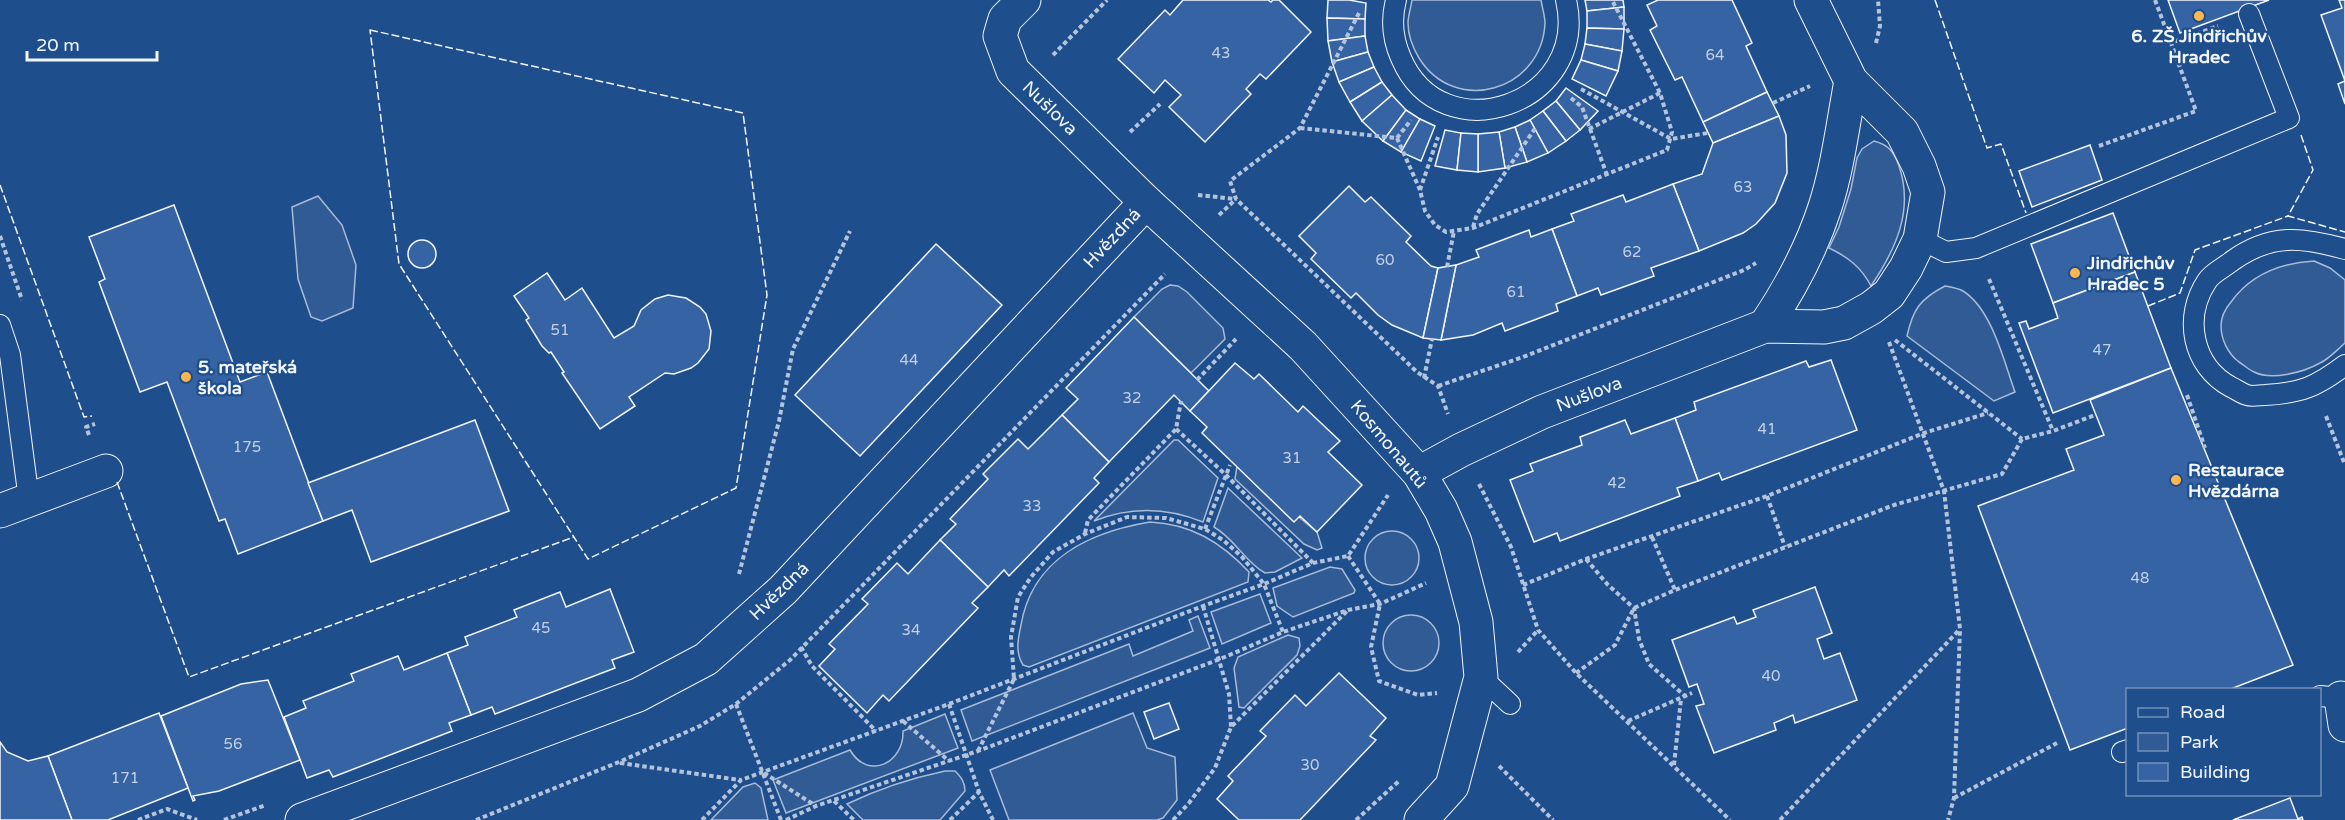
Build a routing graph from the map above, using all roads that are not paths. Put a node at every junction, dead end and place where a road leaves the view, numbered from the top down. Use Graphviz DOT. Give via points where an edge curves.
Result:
graph roads {
  1 [pos="1024,0"];
  2 [pos="1396,0"];
  3 [pos="1566,0"];
  4 [pos="1811,0"];
  5 [pos="2250,14"];
  6 [pos="1851,81"];
  7 [pos="1146,202"];
  8 [pos="1920,239"];
  9 [pos="2345,249"];
  10 [pos="0,325"];
  11 [pos="1765,326"];
  12 [pos="2345,365"];
  13 [pos="106,471"];
  14 [pos="1419,473"];
  15 [pos="14,506"];
  16 [pos="1481,677"];
  17 [pos="1510,704"];
  18 [pos="302,820"];
  19 [pos="1421,820"];
  1 -- 7 [label="street, Nušlova" via="1005,19 1000,36 1013,72"];
  2 -- 3 [label="lane" via="1395,43 1411,76 1449,105 1475,110 1513,104 1545,82 1559,63 1566,43"];
  4 -- 6 [label="street"];
  5 -- 8 [label="lane" via="2289,118 1976,248 1946,252"];
  6 -- 8 [label="street" via="1902,132 1919,166 1928,192"];
  6 -- 11 [label="street" via="1825,207 1788,292"];
  7 -- 14 [label="street, Kosmonautů" via="1303,346"];
  7 -- 18 [label="street, Hvězdná" via="783,590 706,659 638,695"];
  8 -- 11 [label="street" via="1889,294 1871,309 1844,323 1824,327"];
  9 -- 12 [label="lane" via="2313,241 2280,239 2241,255 2208,279 2194,309 2194,343 2205,366 2224,383 2248,396 2289,393 2315,386"];
  10 -- 15 [label="lane" via="10,355"];
  11 -- 14 [label="street, Nušlova" via="1542,412"];
  13 -- 15 [label="street"];
  14 -- 16 [label="street, Kosmonautů" via="1458,550 1476,622"];
  16 -- 17 [label="lane"];
  16 -- 19 [label="street, Kosmonautů" via="1452,786"];
}
